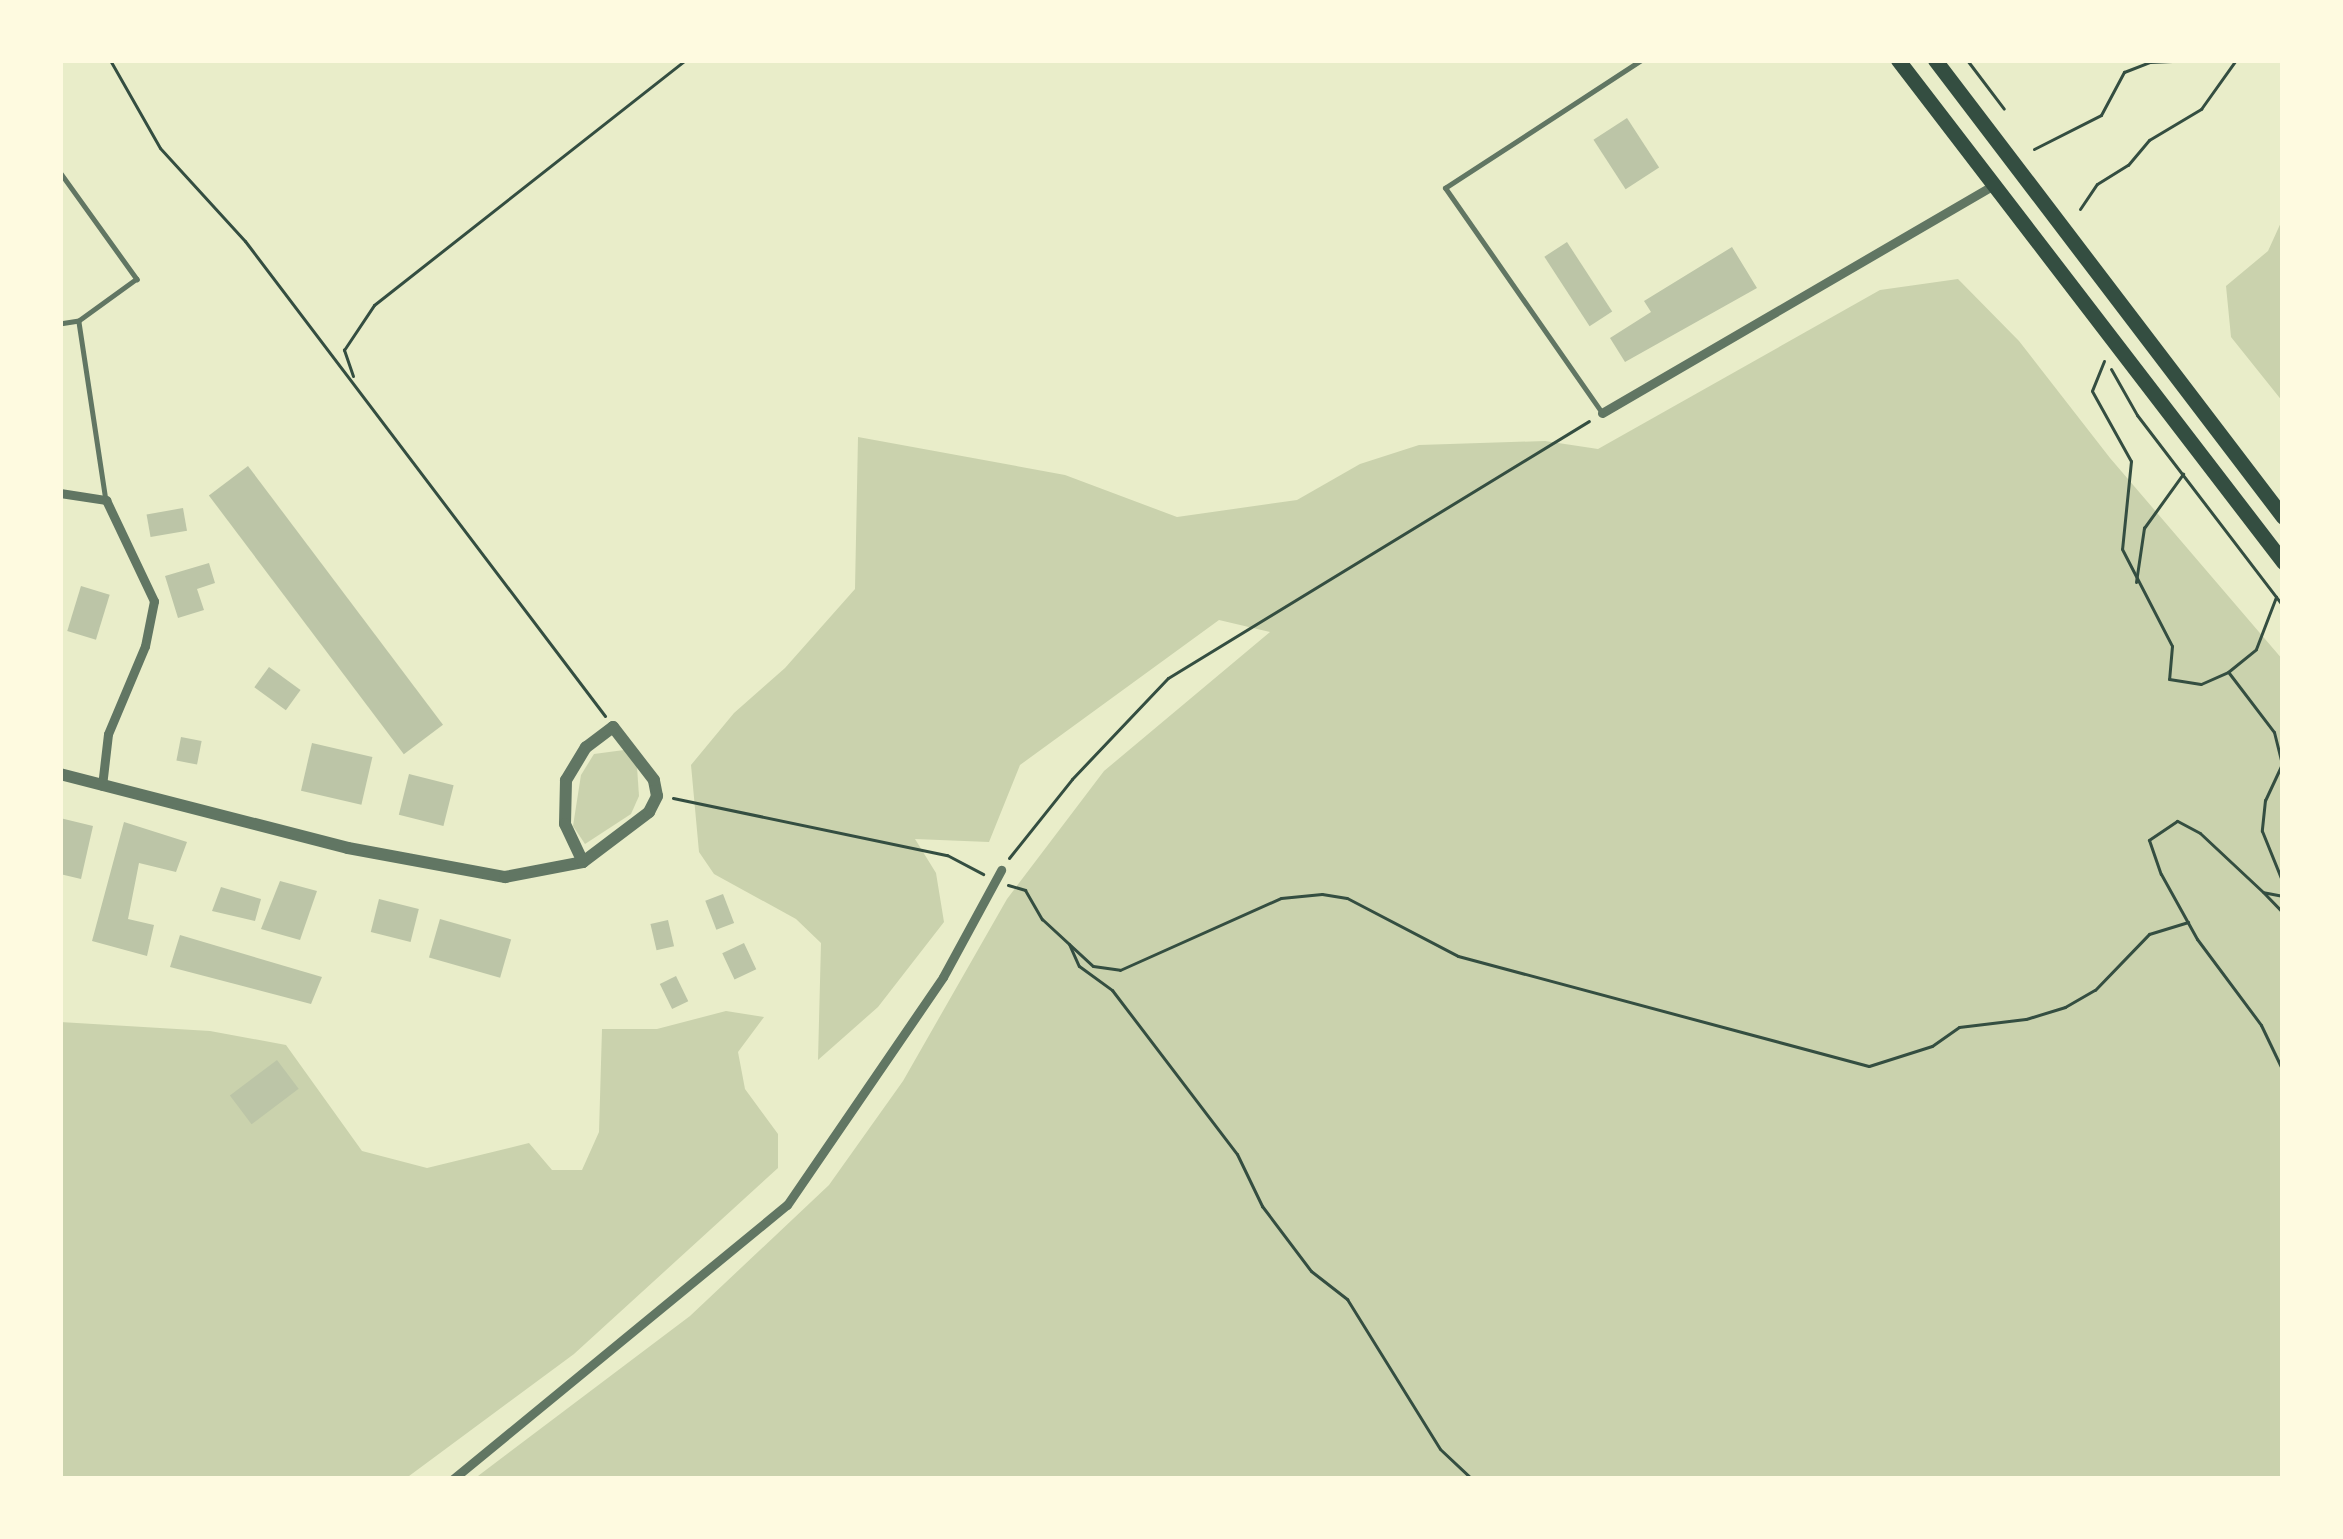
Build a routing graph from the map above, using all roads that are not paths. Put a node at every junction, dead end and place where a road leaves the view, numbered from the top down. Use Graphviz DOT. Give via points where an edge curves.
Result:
graph roads {
  1 [pos="1641,60"];
  2 [pos="1898,60"];
  3 [pos="1935,60"];
  4 [pos="60,172"];
  5 [pos="1993,185"];
  6 [pos="79,321"];
  7 [pos="60,325"];
  8 [pos="1602,413"];
  9 [pos="60,493"];
  10 [pos="106,500"];
  11 [pos="2283,517"];
  12 [pos="2283,562"];
  13 [pos="60,774"];
  14 [pos="102,786"];
  15 [pos="583,862"];
  16 [pos="1001,870"];
  17 [pos="452,1479"];
  1 -- 8 [label="lane" via="1445,188"];
  2 -- 5 [label="main road"];
  3 -- 11 [label="main road"];
  4 -- 6 [label="lane" via="137,279"];
  5 -- 8 [label="street"];
  5 -- 12 [label="main road"];
  6 -- 7 [label="lane"];
  6 -- 10 [label="lane"];
  9 -- 10 [label="street"];
  10 -- 14 [label="street" via="154,601 146,646 108,734"];
  13 -- 14 [label="street"];
  14 -- 15 [label="street" via="505,878"];
  15 -- 15 [label="street" via="635,826 657,796 637,753 613,727 586,748 566,780 565,824"];
  16 -- 17 [label="street" via="943,977 787,1205"];
}
